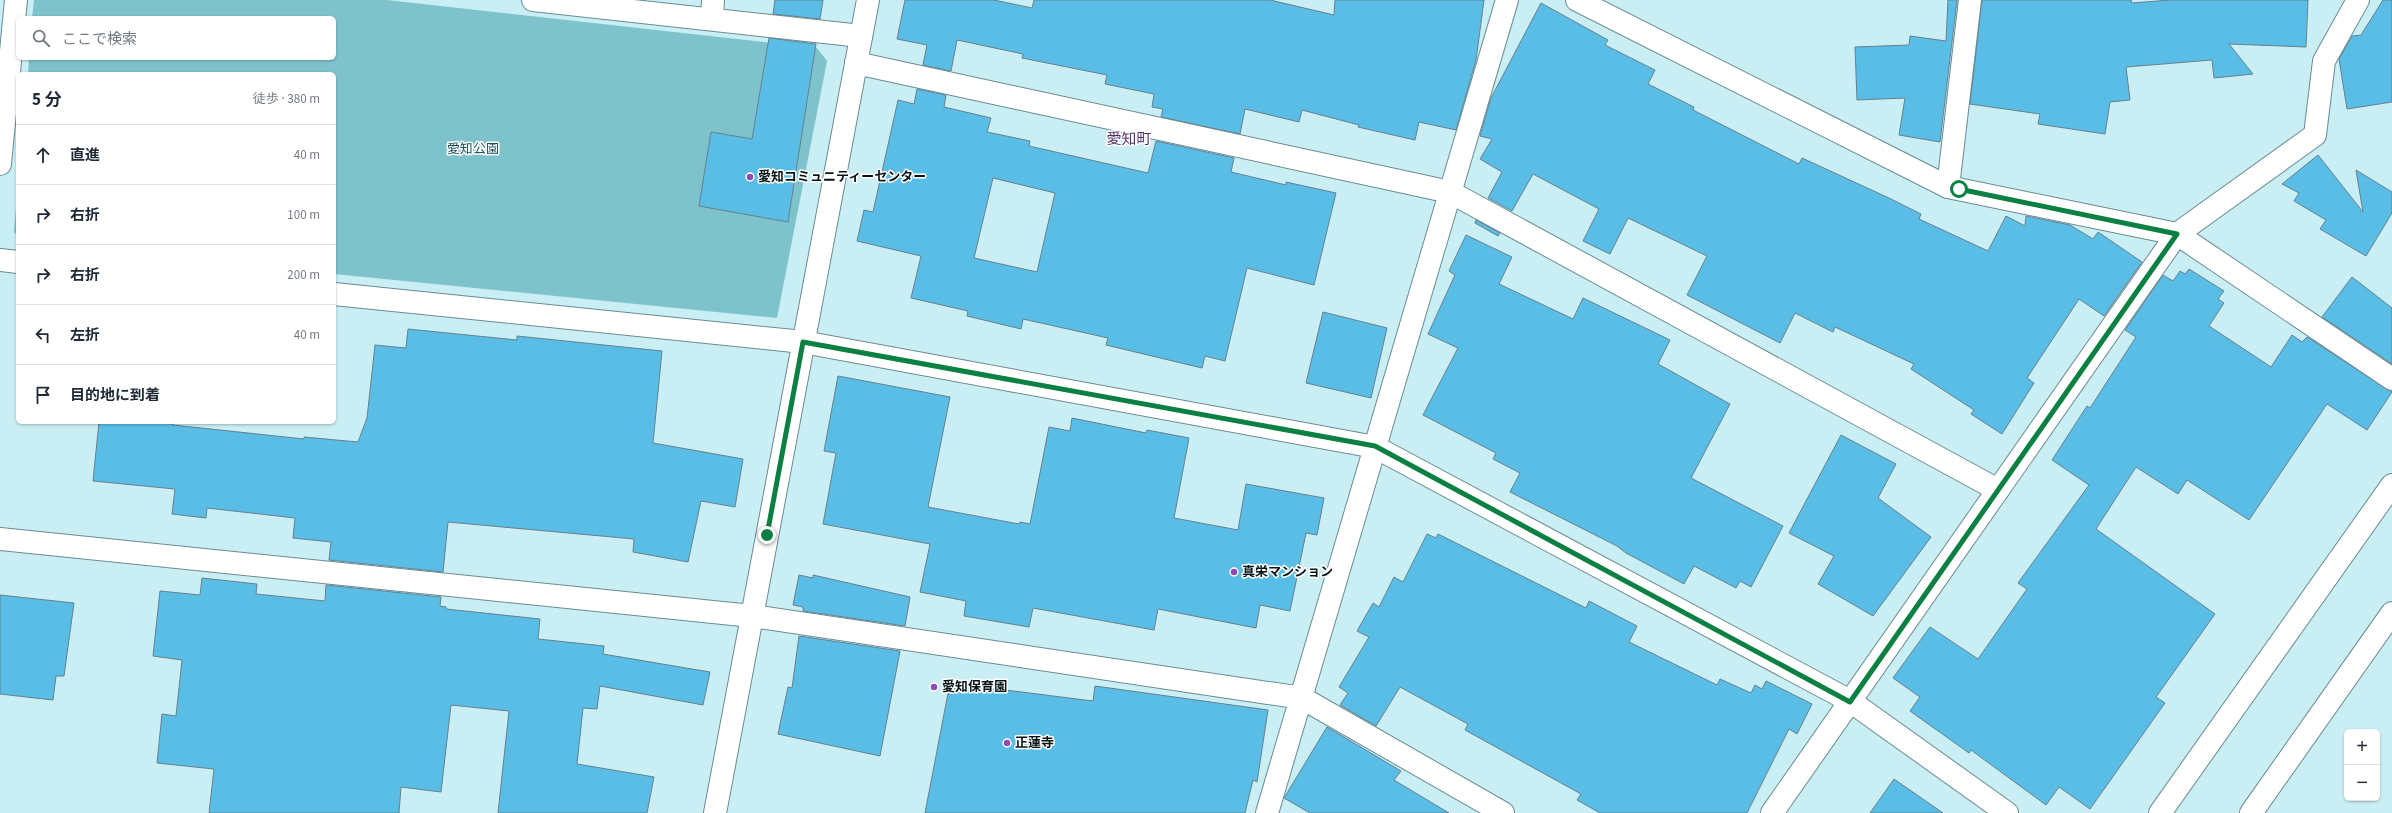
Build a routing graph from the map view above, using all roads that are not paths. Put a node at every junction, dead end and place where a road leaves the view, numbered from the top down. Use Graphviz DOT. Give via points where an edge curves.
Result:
graph roads {
  1 [pos="16,0"];
  2 [pos="533,0"];
  3 [pos="868,0"];
  4 [pos="1507,0"];
  5 [pos="1577,0"];
  6 [pos="1970,0"];
  7 [pos="2358,0"];
  8 [pos="712,10"];
  9 [pos="861,36"];
  10 [pos="856,63"];
  11 [pos="0,164"];
  12 [pos="1948,187"];
  13 [pos="1450,192"];
  14 [pos="2177,234"];
  15 [pos="0,260"];
  16 [pos="16,262"];
  17 [pos="336,294"];
  18 [pos="803,342"];
  19 [pos="2392,379"];
  20 [pos="1375,446"];
  21 [pos="2392,485"];
  22 [pos="1998,490"];
  23 [pos="0,538"];
  24 [pos="2392,613"];
  25 [pos="752,616"];
  26 [pos="1302,698"];
  27 [pos="1850,702"];
  28 [pos="715,813"];
  29 [pos="1267,813"];
  30 [pos="1503,813"];
  31 [pos="1772,813"];
  32 [pos="2007,813"];
  33 [pos="2160,813"];
  34 [pos="2251,813"];
  1 -- 11 [label="street"];
  2 -- 8 [label="street"];
  3 -- 9 [label="street"];
  4 -- 13 [label="street"];
  5 -- 12 [label="street"];
  6 -- 12 [label="street"];
  7 -- 14 [label="street" via="2324,61 2315,135"];
  8 -- 9 [label="street"];
  9 -- 10 [label="street"];
  10 -- 13 [label="street"];
  10 -- 18 [label="street"];
  12 -- 14 [label="street"];
  13 -- 20 [label="street"];
  13 -- 22 [label="street"];
  14 -- 19 [label="street"];
  14 -- 22 [label="street"];
  15 -- 16 [label="street"];
  17 -- 18 [label="street"];
  18 -- 20 [label="street"];
  18 -- 25 [label="street"];
  20 -- 26 [label="street"];
  20 -- 27 [label="street"];
  21 -- 33 [label="street"];
  22 -- 27 [label="street"];
  23 -- 25 [label="street"];
  24 -- 34 [label="street"];
  25 -- 26 [label="street"];
  25 -- 28 [label="street"];
  26 -- 29 [label="street"];
  26 -- 30 [label="street"];
  27 -- 31 [label="street"];
  27 -- 32 [label="street"];
}
